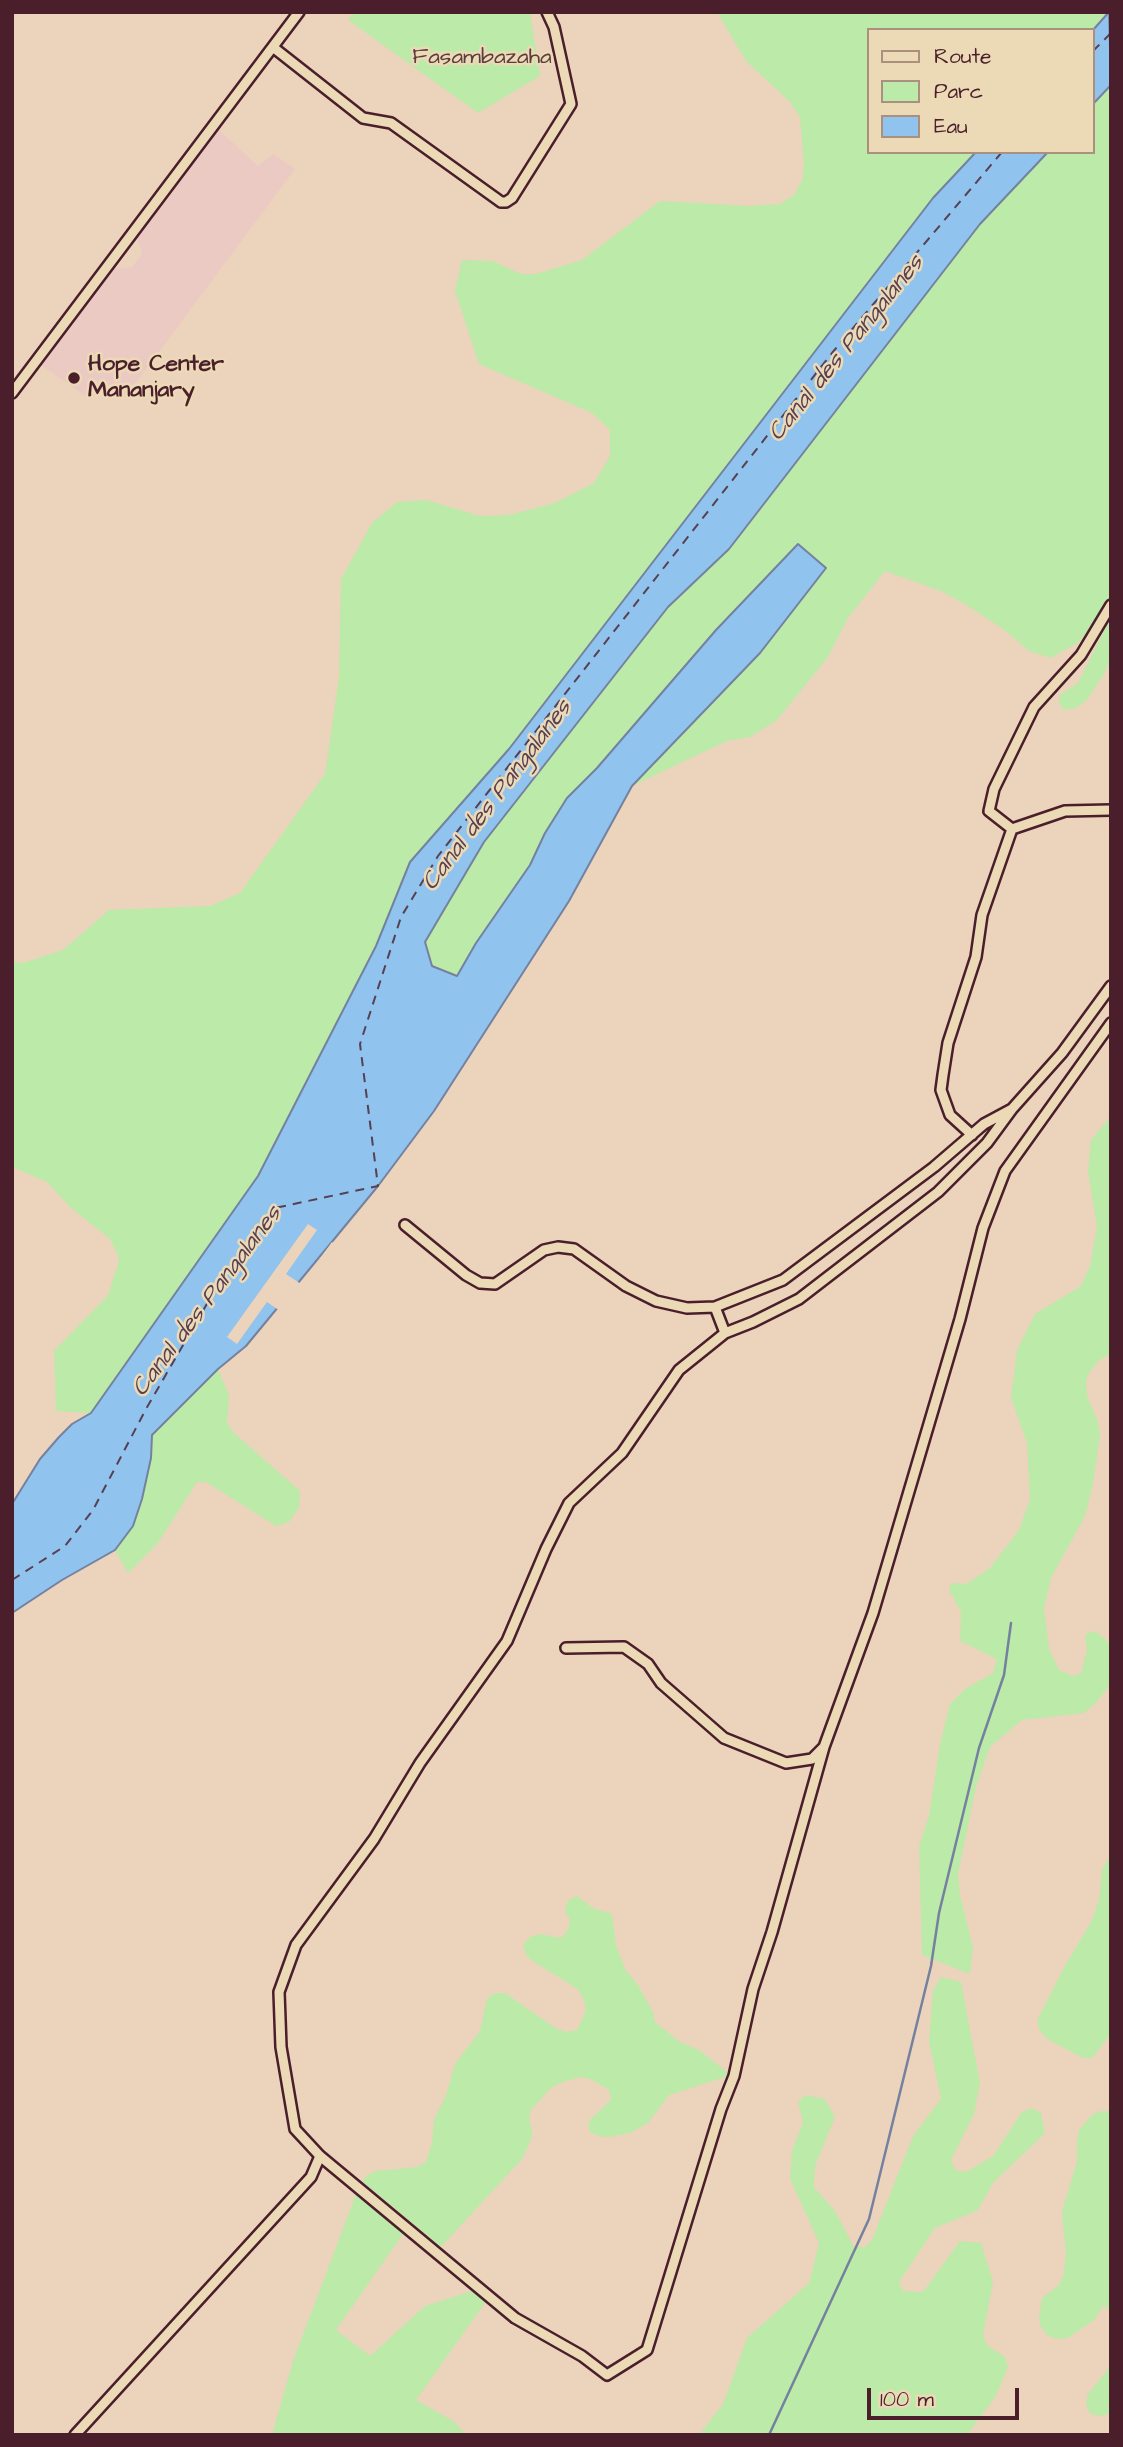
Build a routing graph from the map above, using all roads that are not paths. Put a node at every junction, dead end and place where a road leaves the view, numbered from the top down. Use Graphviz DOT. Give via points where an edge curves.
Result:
graph roads {
  1 [pos="299,12"];
  2 [pos="547,12"];
  3 [pos="274,48"];
  4 [pos="12,393"];
  5 [pos="1111,605"];
  6 [pos="1111,810"];
  7 [pos="1012,829"];
  8 [pos="1111,986"];
  9 [pos="1111,1023"];
  10 [pos="1012,1110"];
  11 [pos="972,1135"];
  12 [pos="405,1225"];
  13 [pos="715,1307"];
  14 [pos="725,1333"];
  15 [pos="566,1648"];
  16 [pos="824,1747"];
  17 [pos="320,2157"];
  18 [pos="75,2435"];
  1 -- 3 [label="street"];
  2 -- 3 [label="street" via="571,104 506,202 391,123 363,118"];
  3 -- 4 [label="street"];
  5 -- 7 [label="street" via="1081,654 1034,707 994,789 989,811"];
  6 -- 7 [label="street" via="1065,811"];
  7 -- 11 [label="street" via="982,915 976,957 948,1043 943,1075 942,1090 950,1115"];
  8 -- 10 [label="street" via="1062,1053"];
  9 -- 16 [label="street" via="1005,1171 983,1228 873,1613"];
  10 -- 11 [label="street"];
  10 -- 14 [label="street" via="987,1143 938,1192 799,1299"];
  11 -- 13 [label="street" via="783,1280"];
  12 -- 13 [label="street" via="480,1283 495,1284 544,1251 558,1247 574,1249 656,1301 687,1308"];
  13 -- 14 [label="street"];
  14 -- 17 [label="street" via="680,1370 622,1453 569,1503 507,1641 420,1763 374,1839 296,1945 279,1992 281,2047 295,2129"];
  15 -- 16 [label="street" via="624,1647 648,1664 661,1683 724,1738 786,1762 811,1759"];
  16 -- 17 [label="street" via="753,1989 734,2076 647,2350 607,2375 515,2318"];
  17 -- 18 [label="street" via="311,2177"];
}
